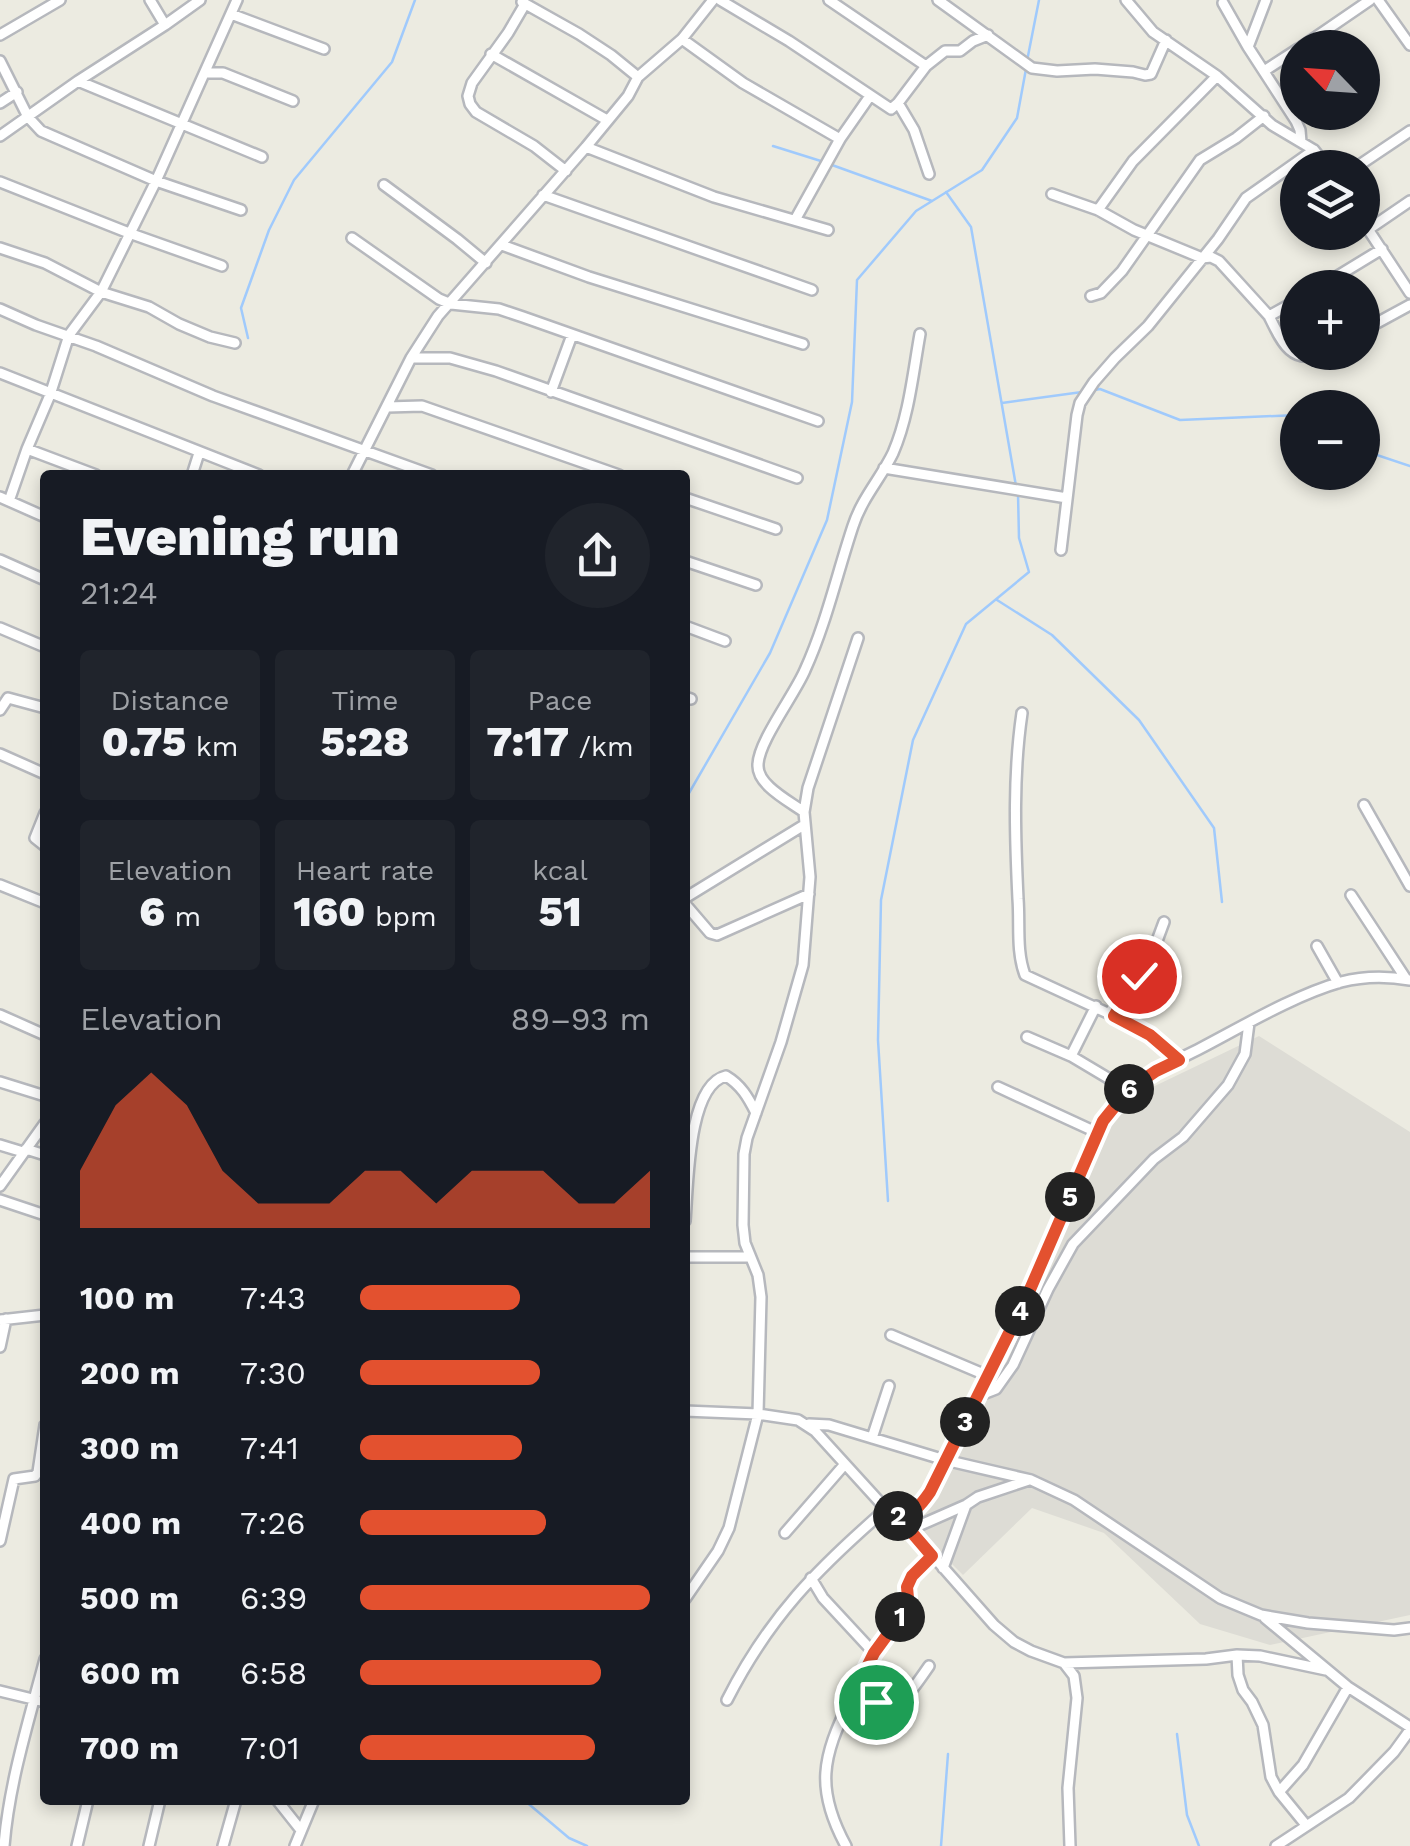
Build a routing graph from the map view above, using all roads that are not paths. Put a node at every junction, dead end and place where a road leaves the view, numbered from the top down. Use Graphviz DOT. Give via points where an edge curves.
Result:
graph roads {
  1 [pos="60,0"];
  2 [pos="150,0"];
  3 [pos="200,0"];
  4 [pos="237,0"];
  5 [pos="717,0"];
  6 [pos="829,0"];
  7 [pos="938,0"];
  8 [pos="1126,0"];
  9 [pos="1266,0"];
  10 [pos="1370,0"];
  11 [pos="1378,0"];
  12 [pos="522,2"];
  13 [pos="1223,3"];
  14 [pos="232,14"];
  15 [pos="165,26"];
  16 [pos="1326,30"];
  17 [pos="0,35"];
  18 [pos="988,35"];
  19 [pos="682,40"];
  20 [pos="1166,40"];
  21 [pos="1410,45"];
  22 [pos="1248,47"];
  23 [pos="324,49"];
  24 [pos="491,54"];
  25 [pos="1280,60"];
  26 [pos="0,62"];
  27 [pos="926,66"];
  28 [pos="1264,71"];
  29 [pos="205,73"];
  30 [pos="1217,76"];
  31 [pos="638,77"];
  32 [pos="78,80"];
  33 [pos="17,92"];
  34 [pos="870,96"];
  35 [pos="293,101"];
  36 [pos="0,103"];
  37 [pos="898,104"];
  38 [pos="1264,116"];
  39 [pos="28,117"];
  40 [pos="607,120"];
  41 [pos="180,123"];
  42 [pos="1410,132"];
  43 [pos="0,136"];
  44 [pos="840,139"];
  45 [pos="1301,142"];
  46 [pos="586,147"];
  47 [pos="1314,150"];
  48 [pos="1380,152"];
  49 [pos="262,157"];
  50 [pos="566,170"];
  51 [pos="928,174"];
  52 [pos="1280,174"];
  53 [pos="156,181"];
  54 [pos="0,182"];
  55 [pos="384,185"];
  56 [pos="1052,194"];
  57 [pos="542,195"];
  58 [pos="1410,201"];
  59 [pos="241,210"];
  60 [pos="1098,210"];
  61 [pos="1380,217"];
  62 [pos="794,220"];
  63 [pos="828,230"];
  64 [pos="129,233"];
  65 [pos="1146,235"];
  66 [pos="352,238"];
  67 [pos="502,245"];
  68 [pos="1380,246"];
  69 [pos="0,248"];
  70 [pos="1382,249"];
  71 [pos="1202,258"];
  72 [pos="486,263"];
  73 [pos="222,266"];
  74 [pos="1348,270"];
  75 [pos="1409,289"];
  76 [pos="812,290"];
  77 [pos="101,292"];
  78 [pos="1091,296"];
  79 [pos="451,304"];
  80 [pos="1410,305"];
  81 [pos="0,309"];
  82 [pos="1280,310"];
  83 [pos="1269,316"];
  84 [pos="1380,321"];
  85 [pos="920,334"];
  86 [pos="70,335"];
  87 [pos="572,335"];
  88 [pos="1280,335"];
  89 [pos="235,343"];
  90 [pos="803,344"];
  91 [pos="411,358"];
  92 [pos="0,374"];
  93 [pos="551,392"];
  94 [pos="50,394"];
  95 [pos="387,406"];
  96 [pos="818,421"];
  97 [pos="27,448"];
  98 [pos="365,449"];
  99 [pos="199,453"];
  100 [pos="884,468"];
  101 [pos="83,470"];
  102 [pos="194,470"];
  103 [pos="245,470"];
  104 [pos="354,470"];
  105 [pos="419,470"];
  106 [pos="605,470"];
  107 [pos="797,478"];
  108 [pos="1067,498"];
  109 [pos="4,499"];
  110 [pos="690,500"];
  111 [pos="40,515"];
  112 [pos="776,530"];
  113 [pos="1061,550"];
  114 [pos="0,560"];
  115 [pos="690,563"];
  116 [pos="40,578"];
  117 [pos="756,585"];
  118 [pos="0,628"];
  119 [pos="690,628"];
  120 [pos="858,638"];
  121 [pos="725,640"];
  122 [pos="40,645"];
  123 [pos="40,707"];
  124 [pos="0,710"];
  125 [pos="1022,712"];
  126 [pos="0,754"];
  127 [pos="40,772"];
  128 [pos="1364,804"];
  129 [pos="804,812"];
  130 [pos="804,825"];
  131 [pos="0,885"];
  132 [pos="1410,886"];
  133 [pos="810,894"];
  134 [pos="1352,895"];
  135 [pos="690,896"];
  136 [pos="40,902"];
  137 [pos="690,909"];
  138 [pos="1164,922"];
  139 [pos="1317,946"];
  140 [pos="1408,979"];
  141 [pos="1338,983"];
  142 [pos="1096,1006"];
  143 [pos="0,1015"];
  144 [pos="1114,1016"];
  145 [pos="1248,1024"];
  146 [pos="40,1032"];
  147 [pos="1027,1037"];
  148 [pos="1071,1056"];
  149 [pos="1179,1060"];
  150 [pos="0,1082"];
  151 [pos="998,1087"];
  152 [pos="1128,1090"];
  153 [pos="40,1094"];
  154 [pos="756,1113"];
  155 [pos="40,1129"];
  156 [pos="1098,1133"];
  157 [pos="0,1145"];
  158 [pos="24,1150"];
  159 [pos="40,1154"];
  160 [pos="690,1162"];
  161 [pos="0,1186"];
  162 [pos="0,1200"];
  163 [pos="40,1214"];
  164 [pos="690,1257"];
  165 [pos="750,1257"];
  166 [pos="40,1315"];
  167 [pos="3,1319"];
  168 [pos="891,1335"];
  169 [pos="0,1348"];
  170 [pos="988,1376"];
  171 [pos="888,1386"];
  172 [pos="978,1396"];
  173 [pos="690,1410"];
  174 [pos="758,1414"];
  175 [pos="806,1424"];
  176 [pos="872,1438"];
  177 [pos="40,1459"];
  178 [pos="945,1460"];
  179 [pos="845,1464"];
  180 [pos="1031,1480"];
  181 [pos="966,1505"];
  182 [pos="886,1509"];
  183 [pos="896,1514"];
  184 [pos="909,1530"];
  185 [pos="786,1533"];
  186 [pos="0,1541"];
  187 [pos="932,1556"];
  188 [pos="942,1568"];
  189 [pos="810,1578"];
  190 [pos="690,1591"];
  191 [pos="1261,1615"];
  192 [pos="1410,1628"];
  193 [pos="874,1653"];
  194 [pos="1238,1655"];
  195 [pos="1064,1662"];
  196 [pos="930,1666"];
  197 [pos="1326,1670"];
  198 [pos="1348,1687"];
  199 [pos="0,1692"];
  200 [pos="728,1700"];
  201 [pos="40,1701"];
  202 [pos="850,1701"];
  203 [pos="1410,1729"];
  204 [pos="1279,1792"];
  205 [pos="87,1805"];
  206 [pos="159,1805"];
  207 [pos="235,1805"];
  208 [pos="281,1805"];
  209 [pos="312,1805"];
  210 [pos="1306,1825"];
  211 [pos="300,1828"];
  212 [pos="4,1846"];
  213 [pos="77,1846"];
  214 [pos="149,1846"];
  215 [pos="223,1846"];
  216 [pos="295,1846"];
  217 [pos="846,1846"];
  218 [pos="1070,1846"];
  219 [pos="1276,1846"];
  1 -- 17 [label="street"];
  2 -- 15 [label="street"];
  3 -- 15 [label="street"];
  4 -- 14 [label="street"];
  5 -- 19 [label="street"];
  5 -- 34 [label="street"];
  6 -- 27 [label="street"];
  7 -- 18 [label="street"];
  8 -- 20 [label="street"];
  9 -- 22 [label="street"];
  10 -- 16 [label="street"];
  11 -- 21 [label="street"];
  12 -- 24 [label="street"];
  12 -- 31 [label="street"];
  13 -- 22 [label="street"];
  14 -- 23 [label="street"];
  14 -- 29 [label="street"];
  15 -- 32 [label="street"];
  18 -- 20 [label="street" via="1032,68 1145,76"];
  18 -- 27 [label="street"];
  19 -- 31 [label="street"];
  19 -- 44 [label="street"];
  20 -- 30 [label="street"];
  22 -- 28 [label="street"];
  24 -- 40 [label="street"];
  24 -- 50 [label="street" via="472,83 470,104"];
  25 -- 28 [label="street"];
  26 -- 33 [label="street"];
  27 -- 37 [label="street"];
  28 -- 45 [label="street" via="1296,121"];
  29 -- 35 [label="street" via="222,73"];
  29 -- 41 [label="street"];
  30 -- 38 [label="street"];
  30 -- 60 [label="street" via="1133,161"];
  31 -- 40 [label="street"];
  32 -- 39 [label="street"];
  32 -- 41 [label="street"];
  33 -- 36 [label="street"];
  33 -- 39 [label="street"];
  34 -- 37 [label="street" via="891,109"];
  34 -- 44 [label="street"];
  37 -- 51 [label="street"];
  38 -- 45 [label="street"];
  38 -- 65 [label="street" via="1200,160"];
  39 -- 43 [label="street"];
  39 -- 53 [label="street" via="41,131"];
  40 -- 46 [label="street"];
  41 -- 49 [label="street"];
  41 -- 53 [label="street"];
  42 -- 48 [label="street"];
  44 -- 62 [label="street"];
  45 -- 47 [label="street"];
  46 -- 50 [label="street"];
  46 -- 62 [label="street"];
  50 -- 57 [label="street"];
  52 -- 71 [label="street" via="1246,198"];
  53 -- 59 [label="street"];
  53 -- 64 [label="street"];
  54 -- 64 [label="street"];
  55 -- 72 [label="street"];
  56 -- 60 [label="street"];
  57 -- 67 [label="street"];
  57 -- 76 [label="street"];
  58 -- 61 [label="street"];
  60 -- 65 [label="street"];
  62 -- 63 [label="street"];
  64 -- 73 [label="street"];
  64 -- 77 [label="street"];
  65 -- 71 [label="street"];
  65 -- 78 [label="street" via="1111,284"];
  66 -- 79 [label="street"];
  67 -- 72 [label="street"];
  67 -- 90 [label="street"];
  68 -- 70 [label="street"];
  69 -- 77 [label="street"];
  70 -- 74 [label="street"];
  70 -- 75 [label="street"];
  71 -- 83 [label="street" via="1219,260"];
  71 -- 108 [label="street" via="1080,404"];
  72 -- 79 [label="street"];
  77 -- 86 [label="street"];
  77 -- 89 [label="street"];
  79 -- 87 [label="street" via="499,309"];
  79 -- 91 [label="street"];
  80 -- 84 [label="street"];
  81 -- 86 [label="street"];
  82 -- 83 [label="street"];
  83 -- 88 [label="street"];
  85 -- 100 [label="street" via="898,440"];
  86 -- 94 [label="street"];
  86 -- 98 [label="street" via="213,396"];
  87 -- 93 [label="street"];
  87 -- 96 [label="street"];
  91 -- 93 [label="street" via="450,358"];
  91 -- 95 [label="street"];
  92 -- 94 [label="street"];
  93 -- 107 [label="street"];
  94 -- 97 [label="street"];
  94 -- 99 [label="street"];
  95 -- 98 [label="street"];
  95 -- 106 [label="street" via="422,406"];
  97 -- 101 [label="street"];
  97 -- 109 [label="street"];
  98 -- 104 [label="street"];
  98 -- 105 [label="street"];
  99 -- 102 [label="street"];
  99 -- 103 [label="street"];
  100 -- 108 [label="street"];
  100 -- 129 [label="street" via="859,509 805,670 758,760 764,780"];
  108 -- 113 [label="street"];
  109 -- 111 [label="street"];
  110 -- 112 [label="street"];
  114 -- 116 [label="street"];
  115 -- 117 [label="street"];
  118 -- 122 [label="street"];
  119 -- 121 [label="street"];
  120 -- 129 [label="street" via="813,766"];
  123 -- 124 [label="street" via="8,698"];
  125 -- 142 [label="street" via="1015,804 1022,967 1025,976"];
  126 -- 127 [label="street"];
  128 -- 132 [label="street"];
  129 -- 130 [label="street"];
  130 -- 133 [label="street"];
  130 -- 135 [label="street"];
  131 -- 136 [label="street"];
  133 -- 137 [label="street" via="716,935"];
  133 -- 154 [label="street" via="803,965"];
  134 -- 140 [label="street"];
  138 -- 144 [label="street"];
  139 -- 141 [label="street"];
  140 -- 141 [label="street"];
  141 -- 145 [label="street"];
  142 -- 144 [label="street"];
  142 -- 148 [label="street"];
  143 -- 146 [label="street"];
  144 -- 149 [label="street"];
  145 -- 149 [label="street"];
  145 -- 172 [label="street" via="1244,1054 1228,1084 1073,1244 1013,1365 996,1388"];
  147 -- 148 [label="street"];
  148 -- 152 [label="street"];
  149 -- 152 [label="street"];
  150 -- 153 [label="street"];
  151 -- 156 [label="street"];
  152 -- 156 [label="street"];
  154 -- 160 [label="street" via="734,1081 717,1078 704,1098"];
  154 -- 165 [label="street" via="744,1154 743,1225"];
  155 -- 158 [label="street"];
  156 -- 170 [label="street"];
  157 -- 158 [label="street"];
  158 -- 159 [label="street"];
  158 -- 161 [label="street"];
  162 -- 163 [label="street"];
  164 -- 165 [label="street"];
  165 -- 174 [label="street" via="762,1298"];
  166 -- 167 [label="street"];
  167 -- 169 [label="street"];
  168 -- 170 [label="street"];
  170 -- 172 [label="street"];
  171 -- 176 [label="street"];
  172 -- 178 [label="street"];
  173 -- 174 [label="street"];
  174 -- 175 [label="street"];
  174 -- 190 [label="street" via="728,1528"];
  175 -- 176 [label="street"];
  175 -- 179 [label="street"];
  176 -- 178 [label="street"];
  177 -- 186 [label="street" via="35,1476 12,1483"];
  178 -- 180 [label="street"];
  178 -- 183 [label="street" via="918,1509"];
  179 -- 182 [label="street"];
  179 -- 185 [label="street"];
  180 -- 181 [label="street"];
  180 -- 191 [label="street" via="1074,1500 1220,1598"];
  181 -- 184 [label="street"];
  181 -- 188 [label="street"];
  182 -- 183 [label="street"];
  182 -- 189 [label="street"];
  183 -- 184 [label="street"];
  184 -- 187 [label="street"];
  187 -- 188 [label="street"];
  187 -- 193 [label="street" via="912,1576 904,1612"];
  188 -- 195 [label="street" via="1014,1642"];
  189 -- 193 [label="street"];
  189 -- 200 [label="street" via="766,1633"];
  191 -- 192 [label="street"];
  191 -- 197 [label="street"];
  193 -- 202 [label="street"];
  194 -- 195 [label="street"];
  194 -- 197 [label="street"];
  194 -- 204 [label="street" via="1242,1690 1263,1725"];
  195 -- 218 [label="street" via="1077,1698"];
  196 -- 202 [label="street" via="896,1703"];
  197 -- 198 [label="street"];
  198 -- 203 [label="street"];
  198 -- 204 [label="street" via="1303,1766"];
  199 -- 201 [label="street"];
  201 -- 212 [label="street" via="8,1808"];
  202 -- 217 [label="street" via="825,1771 829,1811"];
  203 -- 210 [label="street" via="1348,1798"];
  204 -- 210 [label="street"];
  205 -- 213 [label="street"];
  206 -- 214 [label="street"];
  207 -- 215 [label="street"];
  208 -- 211 [label="street"];
  209 -- 211 [label="street"];
  210 -- 219 [label="street"];
  211 -- 216 [label="street"];
}
